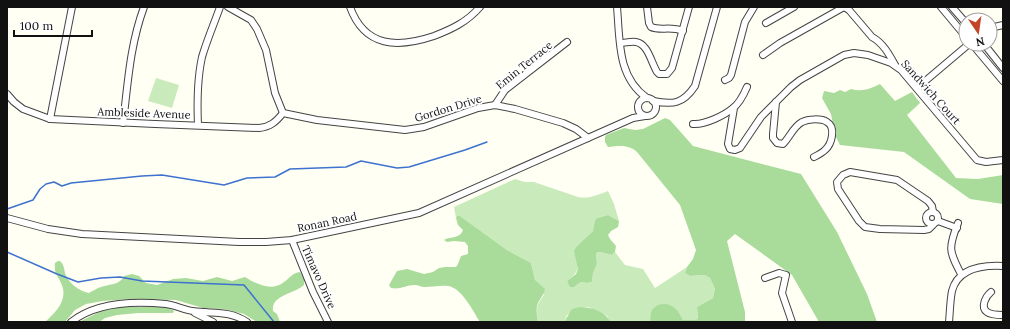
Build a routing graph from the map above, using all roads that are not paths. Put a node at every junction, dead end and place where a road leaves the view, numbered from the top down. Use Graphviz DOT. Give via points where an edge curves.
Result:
graph roads {
  1 [pos="72,7"];
  2 [pos="144,7"];
  3 [pos="220,7"];
  4 [pos="228,7"];
  5 [pos="350,7"];
  6 [pos="480,7"];
  7 [pos="618,7"];
  8 [pos="647,7"];
  9 [pos="689,7"];
  10 [pos="717,7"];
  11 [pos="754,7"];
  12 [pos="794,7"];
  13 [pos="844,7"];
  14 [pos="941,7"];
  15 [pos="766,24"];
  16 [pos="958,27"];
  17 [pos="682,31"];
  18 [pos="568,42"];
  19 [pos="620,43"];
  20 [pos="959,52"];
  21 [pos="979,52"];
  22 [pos="990,52"];
  23 [pos="763,55"];
  24 [pos="896,66"];
  25 [pos="1003,68"];
  26 [pos="725,80"];
  27 [pos="1003,81"];
  28 [pos="748,87"];
  29 [pos="917,88"];
  30 [pos="639,93"];
  31 [pos="7,94"];
  32 [pos="650,100"];
  33 [pos="776,102"];
  34 [pos="639,103"];
  35 [pos="668,104"];
  36 [pos="495,105"];
  37 [pos="734,108"];
  38 [pos="639,111"];
  39 [pos="654,112"];
  40 [pos="283,113"];
  41 [pos="645,116"];
  42 [pos="633,118"];
  43 [pos="50,119"];
  44 [pos="123,123"];
  45 [pos="693,124"];
  46 [pos="198,125"];
  47 [pos="588,138"];
  48 [pos="814,156"];
  49 [pos="1003,160"];
  50 [pos="933,212"];
  51 [pos="7,218"];
  52 [pos="935,223"];
  53 [pos="292,240"];
  54 [pos="1003,266"];
  55 [pos="961,274"];
  56 [pos="765,278"];
  57 [pos="991,292"];
  58 [pos="192,311"];
  59 [pos="1003,315"];
  60 [pos="949,319"];
  61 [pos="71,322"];
  62 [pos="213,322"];
  63 [pos="247,322"];
  64 [pos="328,322"];
  65 [pos="792,322"];
  66 [pos="944,322"];
  1 -- 43 [label="street"];
  2 -- 44 [label="street" via="131,53"];
  3 -- 46 [label="street" via="200,67"];
  4 -- 40 [label="street" via="251,20 258,29"];
  5 -- 6 [label="street" via="362,28 371,36 399,44 451,29 466,21"];
  7 -- 19 [label="street"];
  8 -- 17 [label="street" via="651,26"];
  9 -- 17 [label="street"];
  10 -- 35 [label="street" via="692,92 683,99"];
  11 -- 26 [label="street" via="745,22 731,75"];
  12 -- 15 [label="street"];
  13 -- 23 [label="street"];
  13 -- 24 [label="street" via="886,49"];
  14 -- 16 [label="street"];
  17 -- 19 [label="street" via="672,68 667,74 657,72 642,44"];
  18 -- 36 [label="street, Emin Terrace" via="505,90"];
  19 -- 30 [label="street" via="624,67 632,85"];
  20 -- 29 [label="street"];
  21 -- 27 [label="street"];
  22 -- 25 [label="street"];
  24 -- 29 [label="street, Sandwich Court"];
  24 -- 33 [label="street, Sandwich Court" via="863,54 844,55 800,80"];
  28 -- 37 [label="street"];
  29 -- 49 [label="street, Sandwich Court" via="977,160"];
  30 -- 32 [label="street"];
  30 -- 34 [label="street"];
  31 -- 43 [label="street, Ambleside Avenue" via="23,109"];
  32 -- 34 [label="street" via="643,99"];
  32 -- 35 [label="street"];
  32 -- 39 [label="street" via="656,107"];
  33 -- 37 [label="street, Sandwich Court" via="736,150 730,149 728,144"];
  33 -- 48 [label="street" via="773,134 778,143 783,144 803,122 828,122 832,136 830,145"];
  34 -- 38 [label="street"];
  35 -- 39 [label="street"];
  36 -- 40 [label="street, Gordon Drive" via="478,108 424,127 405,130"];
  36 -- 47 [label="street, Gordon Drive" via="563,123"];
  37 -- 45 [label="street" via="710,121"];
  38 -- 41 [label="street"];
  38 -- 42 [label="street, Ronan Road"];
  39 -- 41 [label="street"];
  40 -- 46 [label="street, Ambleside Avenue" via="276,122 265,127"];
  41 -- 42 [label="street, Ronan Road"];
  42 -- 47 [label="street, Ronan Road"];
  43 -- 44 [label="street, Ambleside Avenue"];
  44 -- 46 [label="street, Ambleside Avenue"];
  47 -- 53 [label="street, Ronan Road" via="419,213"];
  50 -- 52 [label="street" via="938,215"];
  50 -- 52 [label="street" via="927,214 926,218 927,222"];
  50 -- 52 [label="street" via="928,201 896,180 850,172 843,174 837,182 838,189 865,227 924,230"];
  51 -- 53 [label="street, Ronan Road" via="48,229 82,234 228,241"];
  52 -- 55 [label="street" via="957,225 950,248"];
  53 -- 64 [label="street, Timavo Drive"];
  54 -- 55 [label="street" via="980,267"];
  55 -- 60 [label="street" via="952,292"];
  56 -- 65 [label="street" via="779,273 786,275 782,293"];
  57 -- 59 [label="street" via="985,298 986,310 989,313"];
  58 -- 61 [label="street" via="167,304 116,305 91,310"];
  58 -- 62 [label="street"];
  58 -- 63 [label="street" via="230,314"];
  60 -- 66 [label="street"];
}
